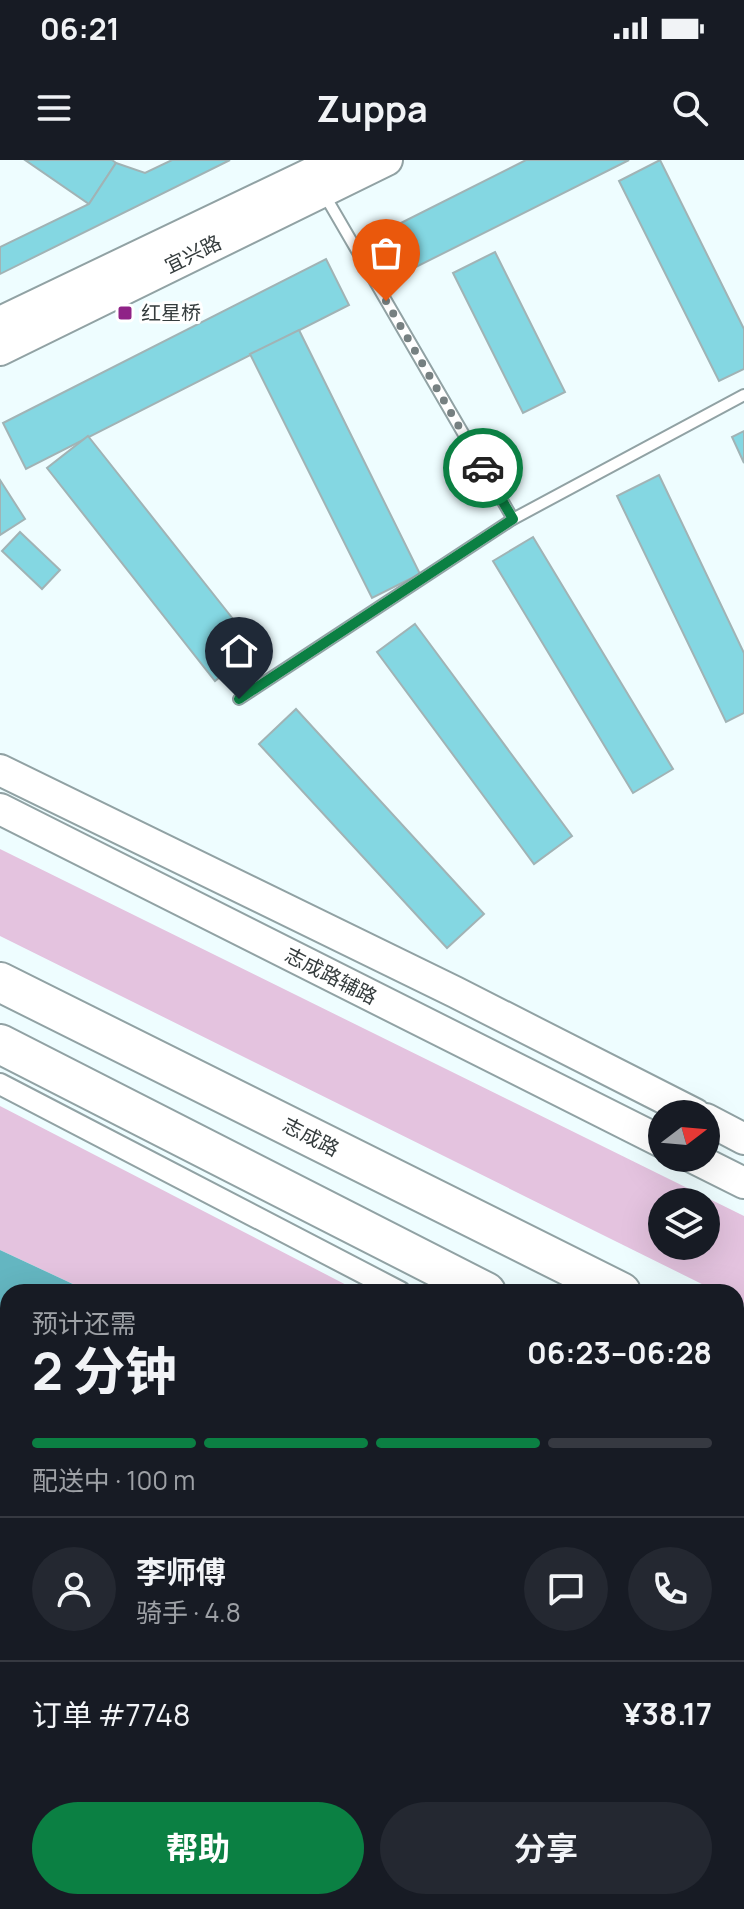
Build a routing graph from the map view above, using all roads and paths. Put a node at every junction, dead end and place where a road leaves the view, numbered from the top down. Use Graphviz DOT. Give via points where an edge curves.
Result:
graph roads {
  1 [pos="339,160"];
  2 [pos="387,160"];
  3 [pos="323,192"];
  4 [pos="0,322"];
  5 [pos="0,350"];
  6 [pos="744,395"];
  7 [pos="513,519"];
  8 [pos="239,699"];
  9 [pos="0,770"];
  10 [pos="0,809"];
  11 [pos="0,982"];
  12 [pos="0,1044"];
  13 [pos="0,1084"];
  14 [pos="667,1100"];
  15 [pos="720,1126"];
  16 [pos="648,1135"];
  17 [pos="744,1139"];
  18 [pos="720,1171"];
  19 [pos="744,1183"];
  20 [pos="385,1284"];
  21 [pos="470,1284"];
  22 [pos="605,1284"];
  1 -- 4 [label="street, 宜兴路"];
  2 -- 3 [label="street, 宜兴路"];
  3 -- 5 [label="street, 宜兴路"];
  3 -- 7 [label="lane"];
  6 -- 7 [label="lane"];
  7 -- 8 [label="lane"];
  9 -- 14 [label="street"];
  10 -- 16 [label="street, 志成路辅路"];
  11 -- 22 [label="highway, 志成路"];
  12 -- 21 [label="highway"];
  13 -- 20 [label="street"];
  15 -- 17 [label="street"];
  18 -- 19 [label="street"];
}
